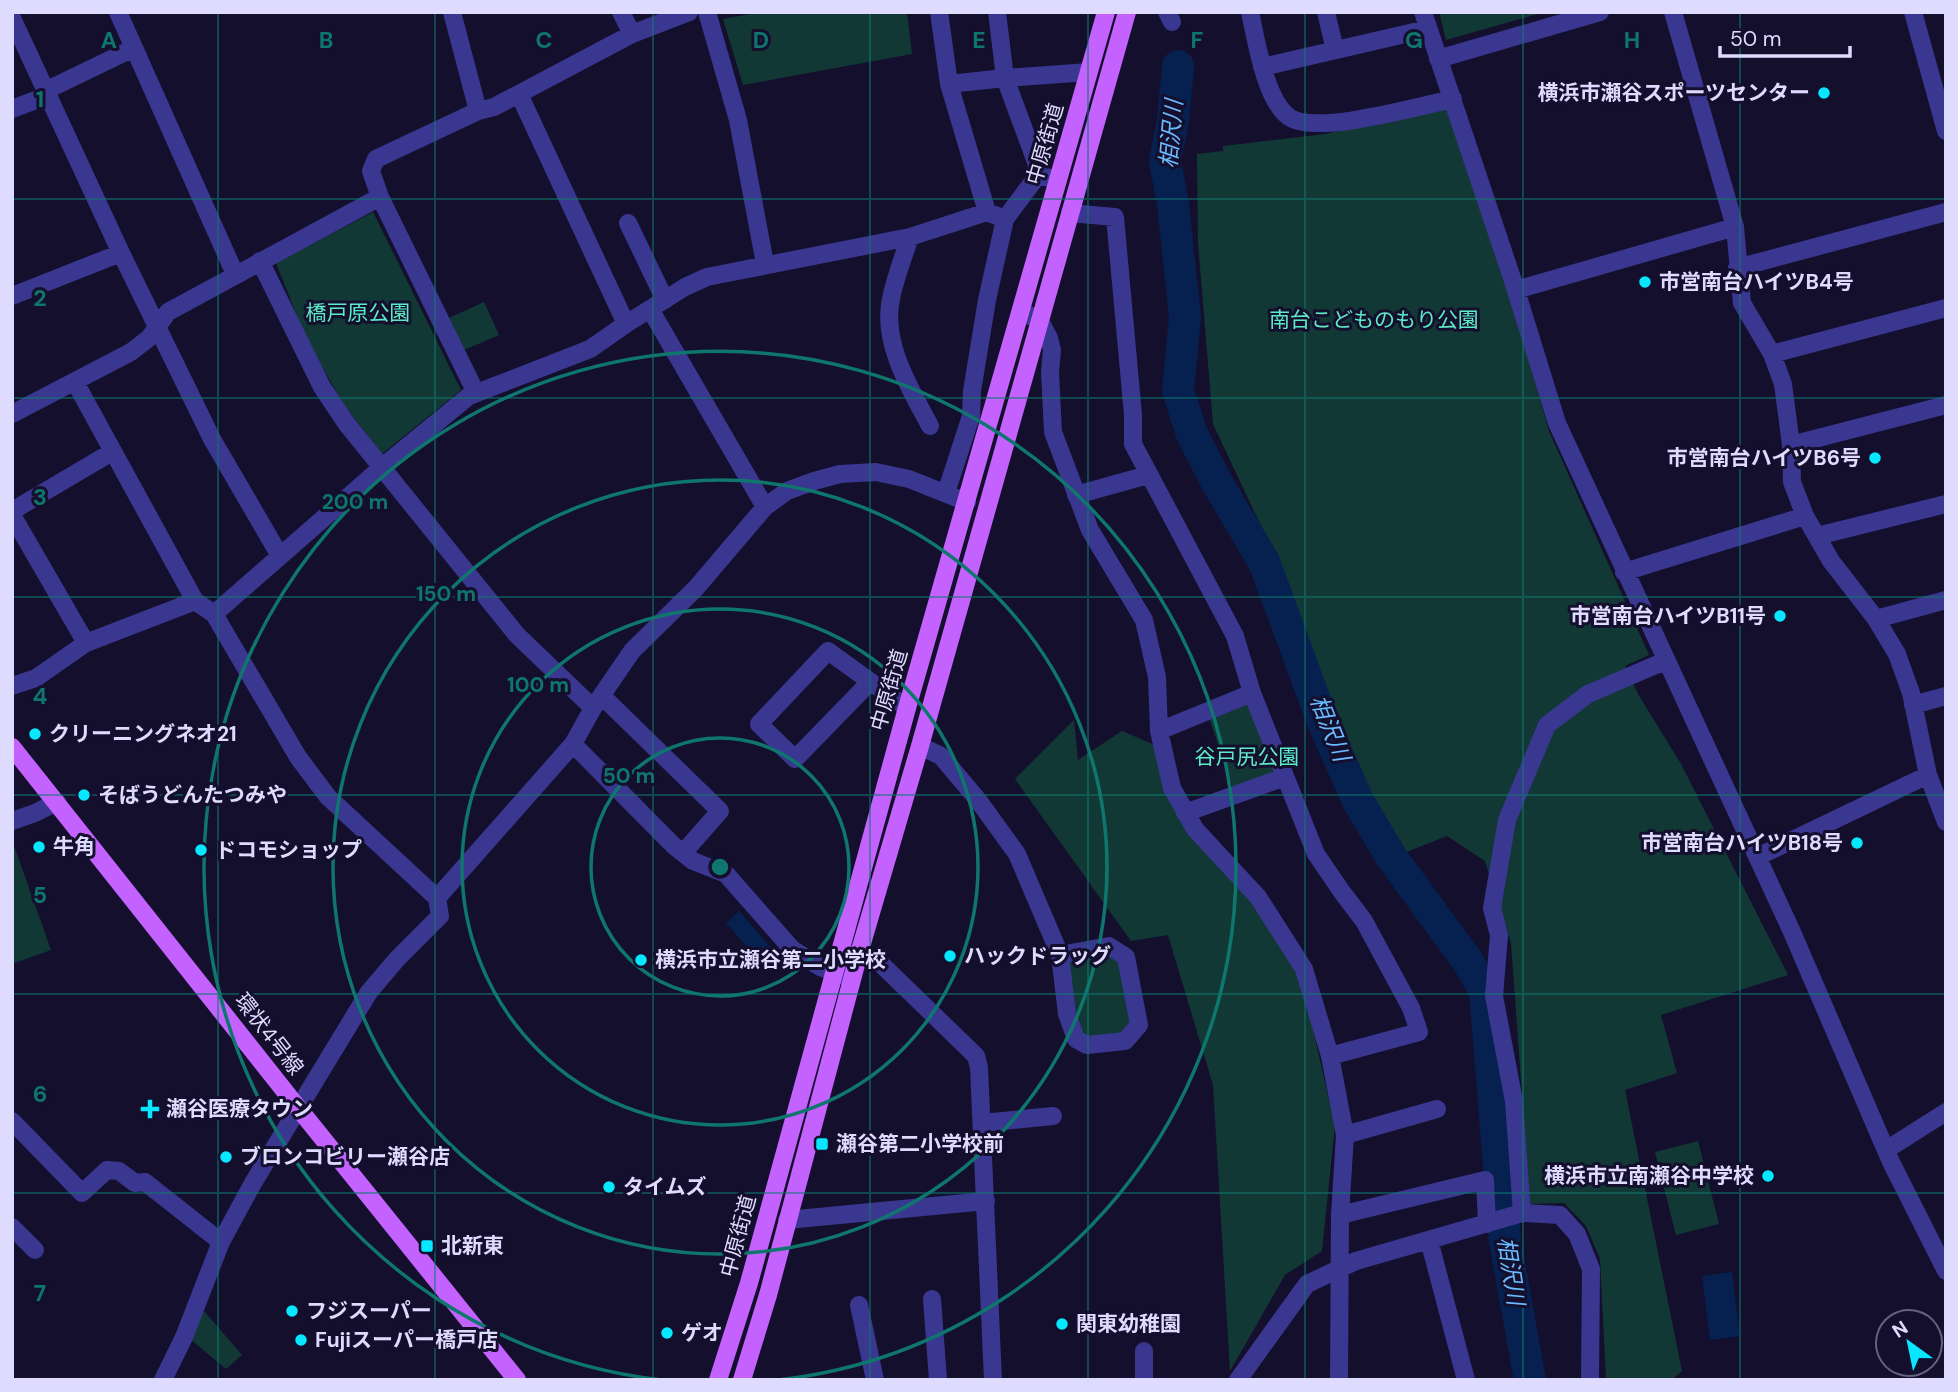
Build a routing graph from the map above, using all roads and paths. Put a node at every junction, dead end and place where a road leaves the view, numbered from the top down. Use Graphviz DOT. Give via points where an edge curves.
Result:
graph roads {
  1 [pos="118,12"];
  2 [pos="453,12"];
  3 [pos="621,12"];
  4 [pos="689,12"];
  5 [pos="707,12"];
  6 [pos="939,12"];
  7 [pos="997,12"];
  8 [pos="1106,12"];
  9 [pos="1127,12"];
  10 [pos="1250,12"];
  11 [pos="1326,12"];
  12 [pos="1600,12"];
  13 [pos="1673,12"];
  14 [pos="1913,12"];
  15 [pos="12,18"];
  16 [pos="1425,20"];
  17 [pos="632,34"];
  18 [pos="134,48"];
  19 [pos="1335,50"];
  20 [pos="1438,59"];
  21 [pos="1262,67"];
  22 [pos="1089,72"];
  23 [pos="1005,78"];
  24 [pos="950,83"];
  25 [pos="48,92"];
  26 [pos="519,94"];
  27 [pos="1453,99"];
  28 [pos="12,109"];
  29 [pos="478,111"];
  30 [pos="1946,131"];
  31 [pos="1038,175"];
  32 [pos="1058,180"];
  33 [pos="380,197"];
  34 [pos="987,212"];
  35 [pos="1946,212"];
  36 [pos="1070,213"];
  37 [pos="1005,219"];
  38 [pos="628,223"];
  39 [pos="1735,227"];
  40 [pos="909,237"];
  41 [pos="121,253"];
  42 [pos="260,261"];
  43 [pos="765,264"];
  44 [pos="1737,268"];
  45 [pos="235,274"];
  46 [pos="1516,290"];
  47 [pos="12,296"];
  48 [pos="657,304"];
  49 [pos="1946,308"];
  50 [pos="1021,311"];
  51 [pos="1040,321"];
  52 [pos="626,324"];
  53 [pos="159,326"];
  54 [pos="1772,354"];
  55 [pos="75,383"];
  56 [pos="476,393"];
  57 [pos="1946,405"];
  58 [pos="12,414"];
  59 [pos="930,426"];
  60 [pos="1791,445"];
  61 [pos="112,452"];
  62 [pos="381,468"];
  63 [pos="1148,475"];
  64 [pos="946,493"];
  65 [pos="1076,495"];
  66 [pos="967,502"];
  67 [pos="1946,504"];
  68 [pos="765,507"];
  69 [pos="12,513"];
  70 [pos="1805,516"];
  71 [pos="1817,536"];
  72 [pos="280,556"];
  73 [pos="1624,572"];
  74 [pos="1946,600"];
  75 [pos="195,601"];
  76 [pos="214,614"];
  77 [pos="1876,619"];
  78 [pos="86,643"];
  79 [pos="1665,661"];
  80 [pos="870,682"];
  81 [pos="12,685"];
  82 [pos="1252,693"];
  83 [pos="1946,696"];
  84 [pos="598,702"];
  85 [pos="1913,705"];
  86 [pos="907,708"];
  87 [pos="1158,731"];
  88 [pos="573,744"];
  89 [pos="920,746"];
  90 [pos="12,747"];
  91 [pos="1928,775"];
  92 [pos="1285,777"];
  93 [pos="1940,793"];
  94 [pos="57,802"];
  95 [pos="1185,813"];
  96 [pos="12,821"];
  97 [pos="1946,822"];
  98 [pos="683,853"];
  99 [pos="1757,857"];
  100 [pos="437,898"];
  101 [pos="849,955"];
  102 [pos="1060,955"];
  103 [pos="843,976"];
  104 [pos="1330,1056"];
  105 [pos="1437,1109"];
  106 [pos="299,1110"];
  107 [pos="1946,1112"];
  108 [pos="1053,1116"];
  109 [pos="12,1121"];
  110 [pos="982,1123"];
  111 [pos="1345,1135"];
  112 [pos="1886,1150"];
  113 [pos="986,1201"];
  114 [pos="1517,1214"];
  115 [pos="1339,1215"];
  116 [pos="787,1220"];
  117 [pos="1490,1223"];
  118 [pos="12,1227"];
  119 [pos="1429,1240"];
  120 [pos="221,1242"];
  121 [pos="35,1250"];
  122 [pos="1340,1269"];
  123 [pos="1946,1271"];
  124 [pos="933,1299"];
  125 [pos="859,1305"];
  126 [pos="1144,1351"];
  127 [pos="171,1377"];
  128 [pos="517,1380"];
  129 [pos="718,1380"];
  130 [pos="742,1380"];
  131 [pos="875,1380"];
  132 [pos="939,1380"];
  133 [pos="993,1380"];
  134 [pos="1144,1380"];
  135 [pos="1238,1380"];
  136 [pos="1339,1380"];
  137 [pos="1466,1380"];
  138 [pos="1590,1380"];
  1 -- 18 [label="street"];
  2 -- 29 [label="street"];
  3 -- 17 [label="street"];
  4 -- 17 [label="street"];
  5 -- 43 [label="street" via="738,120"];
  6 -- 24 [label="street"];
  7 -- 23 [label="street"];
  8 -- 22 [label="main road, 中原街道"];
  9 -- 36 [label="main road, 中原街道"];
  10 -- 21 [label="street"];
  11 -- 19 [label="street"];
  12 -- 20 [label="street"];
  13 -- 39 [label="street"];
  14 -- 30 [label="street"];
  15 -- 25 [label="street"];
  16 -- 19 [label="street"];
  16 -- 20 [label="street"];
  17 -- 26 [label="street"];
  18 -- 25 [label="street"];
  18 -- 45 [label="street"];
  19 -- 21 [label="street"];
  20 -- 27 [label="street"];
  21 -- 27 [label="street" via="1275,99 1289,117 1314,125"];
  22 -- 23 [label="street"];
  22 -- 32 [label="main road, 中原街道"];
  23 -- 24 [label="street"];
  23 -- 31 [label="street"];
  24 -- 34 [label="street"];
  25 -- 28 [label="street"];
  25 -- 41 [label="street"];
  26 -- 29 [label="street"];
  26 -- 52 [label="street"];
  27 -- 46 [label="street"];
  29 -- 33 [label="street" via="376,159 371,171"];
  31 -- 32 [label="street"];
  31 -- 37 [label="street"];
  32 -- 50 [label="main road, 中原街道"];
  33 -- 42 [label="street"];
  33 -- 56 [label="street"];
  34 -- 37 [label="street"];
  34 -- 40 [label="street"];
  35 -- 44 [label="street"];
  36 -- 51 [label="main road, 中原街道"];
  36 -- 63 [label="street" via="1115,217 1133,444"];
  37 -- 64 [label="street" via="987,299 971,416"];
  38 -- 48 [label="street"];
  39 -- 44 [label="street"];
  39 -- 46 [label="street"];
  40 -- 43 [label="street"];
  40 -- 59 [label="street" via="890,305 891,334 905,377"];
  41 -- 47 [label="street"];
  41 -- 53 [label="street"];
  42 -- 45 [label="street"];
  42 -- 62 [label="street" via="322,387"];
  43 -- 48 [label="street" via="707,277"];
  44 -- 54 [label="street" via="1742,303"];
  45 -- 53 [label="street" via="168,312"];
  46 -- 73 [label="street" via="1557,423"];
  48 -- 52 [label="street"];
  48 -- 68 [label="street"];
  49 -- 54 [label="street"];
  50 -- 51 [label="street"];
  50 -- 66 [label="main road, 中原街道"];
  51 -- 65 [label="street" via="1052,350 1053,432"];
  51 -- 89 [label="main road, 中原街道"];
  52 -- 56 [label="street" via="590,349"];
  53 -- 55 [label="street" via="131,352"];
  53 -- 72 [label="street" via="212,439"];
  54 -- 60 [label="street" via="1783,384"];
  55 -- 58 [label="street"];
  55 -- 61 [label="street"];
  56 -- 62 [label="street"];
  57 -- 60 [label="street"];
  60 -- 70 [label="street" via="1792,482"];
  61 -- 69 [label="street"];
  61 -- 75 [label="street"];
  62 -- 72 [label="street"];
  62 -- 84 [label="street" via="517,635"];
  63 -- 65 [label="street"];
  63 -- 82 [label="street" via="1235,636"];
  64 -- 66 [label="street"];
  64 -- 68 [label="street" via="876,472 840,474 787,491"];
  65 -- 87 [label="street" via="1090,530 1144,620 1157,677"];
  66 -- 86 [label="main road, 中原街道"];
  67 -- 71 [label="street"];
  68 -- 84 [label="street" via="696,588 632,651"];
  69 -- 78 [label="street"];
  70 -- 71 [label="street"];
  70 -- 73 [label="street"];
  71 -- 77 [label="street"];
  72 -- 76 [label="street"];
  73 -- 79 [label="street"];
  74 -- 77 [label="street"];
  75 -- 76 [label="street"];
  75 -- 78 [label="street"];
  76 -- 100 [label="street" via="298,757 328,797"];
  77 -- 85 [label="street" via="1897,654"];
  78 -- 81 [label="street" via="36,678"];
  79 -- 99 [label="street"];
  79 -- 114 [label="street" via="1588,694 1547,724 1507,820 1492,908 1499,936 1494,996 1514,1101"];
  80 -- 80 [label="street" via="828,651 759,724 795,759"];
  80 -- 86 [label="street"];
  82 -- 87 [label="street"];
  82 -- 92 [label="street"];
  83 -- 85 [label="street"];
  84 -- 88 [label="street"];
  84 -- 98 [label="street" via="720,811"];
  85 -- 91 [label="street"];
  86 -- 101 [label="main road, 中原街道"];
  87 -- 95 [label="street" via="1172,788"];
  88 -- 98 [label="street"];
  88 -- 100 [label="street"];
  89 -- 101 [label="main road, 中原街道"];
  89 -- 102 [label="street" via="941,756 1017,854"];
  90 -- 94 [label="main road, 環状4号線"];
  91 -- 93 [label="street"];
  91 -- 99 [label="street"];
  92 -- 95 [label="street"];
  92 -- 104 [label="street" via="1316,854 1364,921 1419,1032"];
  93 -- 97 [label="street"];
  94 -- 96 [label="street"];
  94 -- 106 [label="main road, 環状4号線"];
  95 -- 104 [label="street" via="1258,897 1304,969"];
  98 -- 103 [label="street" via="726,874 792,949"];
  99 -- 112 [label="street"];
  100 -- 106 [label="street" via="440,916 369,992"];
  101 -- 103 [label="main road, 中原街道"];
  101 -- 110 [label="street" via="879,962 976,1056"];
  102 -- 102 [label="street" via="1067,1014 1076,1039 1087,1045 1125,1041 1139,1025 1126,957 1109,946"];
  103 -- 116 [label="main road, 中原街道"];
  103 -- 129 [label="main road, 中原街道"];
  104 -- 111 [label="street"];
  105 -- 111 [label="street"];
  106 -- 120 [label="street"];
  106 -- 128 [label="main road, 環状4号線"];
  107 -- 112 [label="street"];
  108 -- 110 [label="street"];
  109 -- 120 [label="street" via="82,1193 107,1170 119,1171 135,1183 145,1182"];
  110 -- 113 [label="street"];
  111 -- 115 [label="street"];
  112 -- 123 [label="street"];
  113 -- 116 [label="street"];
  113 -- 133 [label="street"];
  114 -- 117 [label="street"];
  114 -- 138 [label="street" via="1560,1215 1577,1234 1591,1269"];
  115 -- 117 [label="street" via="1485,1180"];
  115 -- 122 [label="street"];
  116 -- 130 [label="main road, 中原街道"];
  117 -- 119 [label="street"];
  118 -- 121 [label="street"];
  119 -- 122 [label="street"];
  119 -- 137 [label="street"];
  120 -- 127 [label="street"];
  122 -- 135 [label="street" via="1307,1283"];
  122 -- 136 [label="street"];
  124 -- 132 [label="street"];
  125 -- 131 [label="street"];
  126 -- 134 [label="street"];
}
